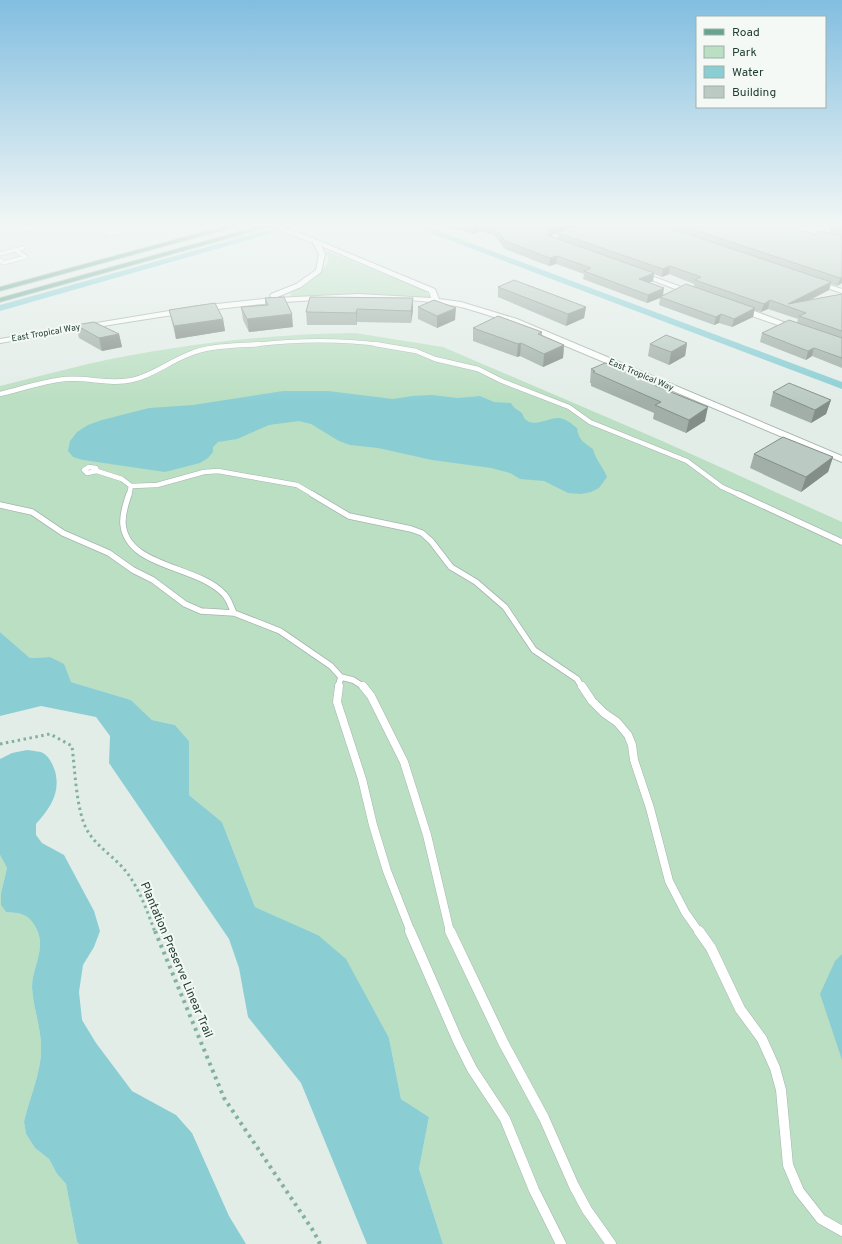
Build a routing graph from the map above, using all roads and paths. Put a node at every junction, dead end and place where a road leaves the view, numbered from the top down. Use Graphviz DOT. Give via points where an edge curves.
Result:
graph roads {
  1 [pos="18,284"];
  2 [pos="58,284"];
  3 [pos="303,284"];
  4 [pos="415,284"];
  5 [pos="669,284"];
  6 [pos="821,284"];
  7 [pos="0,289"];
  8 [pos="842,291"];
  9 [pos="700,295"];
  10 [pos="0,300"];
  11 [pos="258,301"];
  12 [pos="436,301"];
  13 [pos="730,306"];
  14 [pos="804,332"];
  15 [pos="0,341"];
  16 [pos="0,394"];
  17 [pos="842,459"];
  18 [pos="97,471"];
  19 [pos="131,486"];
  20 [pos="0,505"];
  21 [pos="842,542"];
  22 [pos="234,613"];
  23 [pos="342,677"];
  24 [pos="0,744"];
  25 [pos="842,1231"];
  26 [pos="320,1244"];
  27 [pos="561,1244"];
  28 [pos="611,1244"];
  1 -- 7 [label="main road"];
  2 -- 10 [label="main road"];
  3 -- 11 [label="street, East Tropical Way" via="290,291"];
  4 -- 12 [label="street" via="432,291"];
  5 -- 9 [label="street"];
  6 -- 8 [label="street"];
  11 -- 12 [label="street, East Tropical Way" via="358,296"];
  11 -- 15 [label="street, East Tropical Way" via="199,308"];
  12 -- 17 [label="street, East Tropical Way" via="458,304 514,321"];
  13 -- 14 [label="street"];
  16 -- 21 [label="lane" via="64,378 111,382 132,380 188,354 209,349 284,341 355,341 384,345 416,351 435,359 478,370 569,407 590,422 687,461 722,487"];
  18 -- 19 [label="lane" via="122,479"];
  19 -- 22 [label="lane" via="123,525 131,545 146,558 195,573 214,584 230,601"];
  19 -- 25 [label="lane" via="157,485 204,472 227,471 296,486 349,516 411,529 431,541 451,567 476,582 505,607 534,650 577,679 592,701 628,735 669,881 685,912 708,944 740,1009 762,1039 773,1062 781,1090 788,1165 799,1191 821,1219"];
  20 -- 22 [label="lane" via="32,512 44,518 63,533 109,553 153,580 185,604 214,614"];
  22 -- 23 [label="lane" via="280,631 331,666"];
  23 -- 27 [label="lane" via="337,702 362,779 373,826 400,907 458,1041 472,1069 505,1119 534,1190"];
  23 -- 28 [label="lane" via="354,680 371,696 404,762 426,835 447,924 459,953 544,1118 574,1186"];
  24 -- 26 [label="path, Plantation Preserve Linear Trail" via="50,734 72,746 80,815 87,830 125,870 141,897 224,1098"];
}
